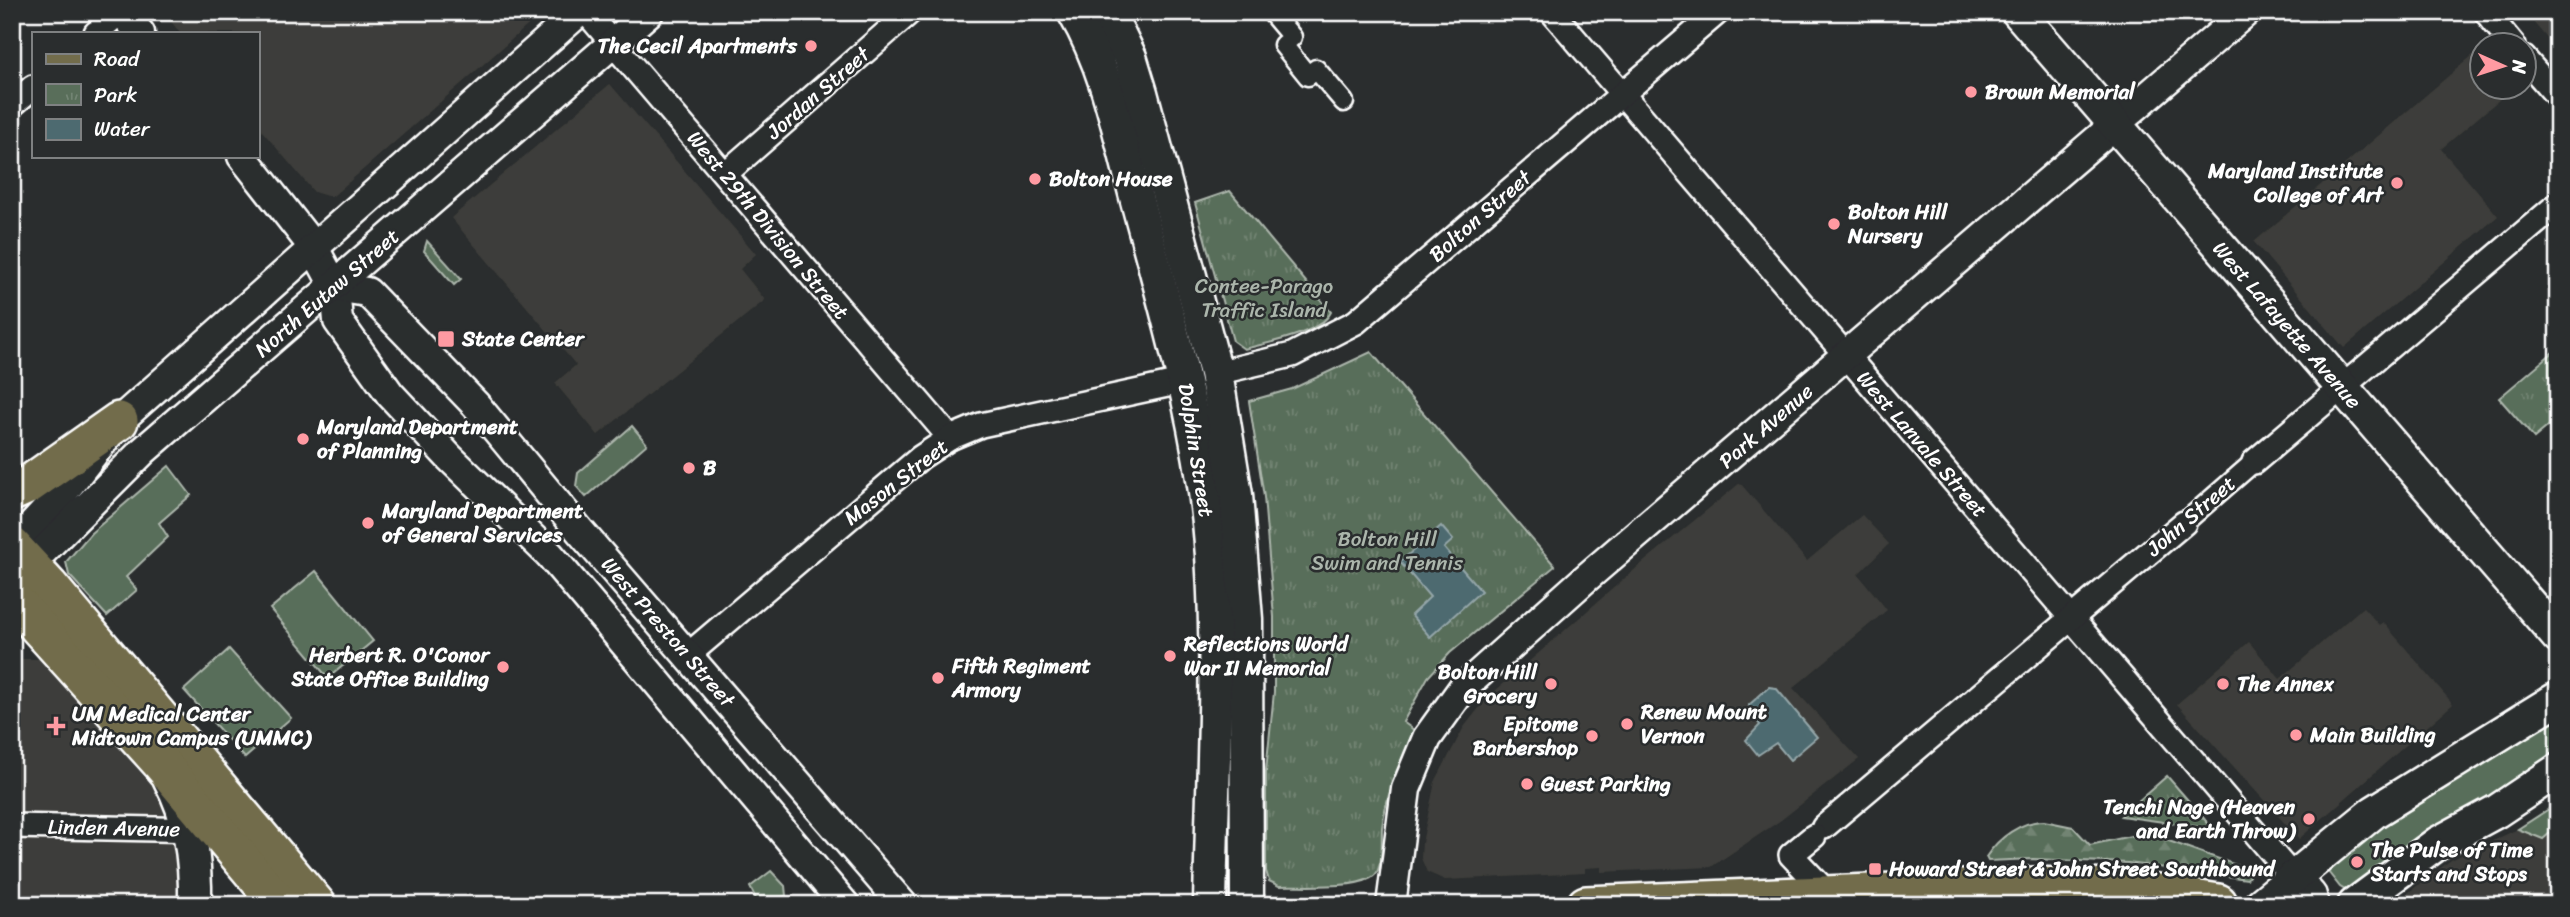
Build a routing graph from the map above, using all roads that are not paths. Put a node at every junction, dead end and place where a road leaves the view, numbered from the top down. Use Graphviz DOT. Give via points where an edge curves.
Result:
graph roads {
  1 [pos="121,12"];
  2 [pos="579,12"];
  3 [pos="586,12"];
  4 [pos="649,12"];
  5 [pos="911,12"];
  6 [pos="1074,12"];
  7 [pos="1108,12"];
  8 [pos="1272,12"];
  9 [pos="1552,12"];
  10 [pos="1718,12"];
  11 [pos="2018,12"];
  12 [pos="2246,12"];
  13 [pos="2486,12"];
  14 [pos="97,32"];
  15 [pos="139,32"];
  16 [pos="2502,32"];
  17 [pos="613,44"];
  18 [pos="2538,73"];
  19 [pos="32,88"];
  20 [pos="1622,94"];
  21 [pos="2558,97"];
  22 [pos="1344,102"];
  23 [pos="12,105"];
  24 [pos="2115,124"];
  25 [pos="244,158"];
  26 [pos="725,174"];
  27 [pos="2558,204"];
  28 [pos="314,248"];
  29 [pos="335,287"];
  30 [pos="1846,356"];
  31 [pos="1201,377"];
  32 [pos="2341,388"];
  33 [pos="119,421"];
  34 [pos="950,438"];
  35 [pos="2254,462"];
  36 [pos="12,492"];
  37 [pos="2184,523"];
  38 [pos="16,557"];
  39 [pos="12,597"];
  40 [pos="2070,617"];
  41 [pos="2558,636"];
  42 [pos="12,638"];
  43 [pos="56,646"];
  44 [pos="688,655"];
  45 [pos="2558,698"];
  46 [pos="2558,769"];
  47 [pos="12,825"];
  48 [pos="202,830"];
  49 [pos="2298,889"];
  50 [pos="1834,900"];
  51 [pos="2218,903"];
  52 [pos="195,905"];
  53 [pos="280,905"];
  54 [pos="317,905"];
  55 [pos="845,905"];
  56 [pos="903,905"];
  57 [pos="1210,905"];
  58 [pos="1247,905"];
  59 [pos="1391,905"];
  60 [pos="1586,905"];
  61 [pos="2260,905"];
  62 [pos="2354,905"];
  1 -- 14 [label="street"];
  1 -- 15 [label="street"];
  2 -- 28 [label="street, North Eutaw Street"];
  3 -- 17 [label="street, West 29th Division Street"];
  4 -- 17 [label="street, North Eutaw Street"];
  5 -- 26 [label="street, Jordan Street"];
  6 -- 31 [label="main road, Dolphin Street" via="1100,66"];
  7 -- 31 [label="main road, Dolphin Street" via="1141,93"];
  8 -- 22 [label="street" via="1293,37 1283,45 1308,76 1316,69"];
  9 -- 20 [label="street, West Lanvale Street"];
  10 -- 20 [label="street, Bolton Street"];
  11 -- 24 [label="main road, West Lafayette Avenue"];
  12 -- 24 [label="street, Park Avenue"];
  13 -- 16 [label="street"];
  17 -- 26 [label="street, West 29th Division Street"];
  17 -- 29 [label="street, North Eutaw Street"];
  18 -- 21 [label="street"];
  19 -- 23 [label="street"];
  20 -- 30 [label="street, West Lanvale Street"];
  20 -- 31 [label="street, Bolton Street" via="1356,322 1292,355"];
  24 -- 30 [label="street, Park Avenue"];
  24 -- 32 [label="main road, West Lafayette Avenue"];
  25 -- 28 [label="street, West Preston Street"];
  26 -- 34 [label="street, West 29th Division Street"];
  27 -- 32 [label="street, John Street"];
  28 -- 29 [label="street, West Preston Street"];
  28 -- 33 [label="street, North Eutaw Street"];
  29 -- 38 [label="street, North Eutaw Street"];
  29 -- 44 [label="street, West Preston Street" via="367,292 426,352"];
  29 -- 55 [label="street, West Preston Street" via="338,321 390,394 550,555"];
  30 -- 40 [label="street, West Lanvale Street"];
  30 -- 59 [label="street, Park Avenue" via="1463,688 1427,738 1406,789"];
  31 -- 34 [label="street, Mason Street" via="981,425"];
  31 -- 57 [label="main road, Dolphin Street" via="1197,434 1212,554 1215,706"];
  31 -- 58 [label="main road, Dolphin Street" via="1243,552"];
  32 -- 35 [label="street, John Street"];
  32 -- 41 [label="main road, West Lafayette Avenue"];
  33 -- 36 [label="main road"];
  33 -- 38 [label="street, North Eutaw Street"];
  34 -- 44 [label="street, Mason Street" via="925,453"];
  35 -- 37 [label="street, John Street"];
  37 -- 40 [label="street, John Street"];
  38 -- 54 [label="main road"];
  39 -- 43 [label="main road"];
  40 -- 49 [label="street, West Lanvale Street"];
  40 -- 50 [label="street, John Street" via="1791,855"];
  42 -- 43 [label="main road"];
  43 -- 48 [label="main road" via="160,763"];
  44 -- 56 [label="street, West Preston Street"];
  45 -- 49 [label="main road" via="2374,812"];
  46 -- 62 [label="main road" via="2497,811 2438,843"];
  47 -- 48 [label="street, Linden Avenue"];
  48 -- 52 [label="main road"];
  48 -- 53 [label="main road"];
  49 -- 61 [label="main road"];
  50 -- 51 [label="main road" via="2076,886 2139,890"];
  50 -- 60 [label="main road"];
}
